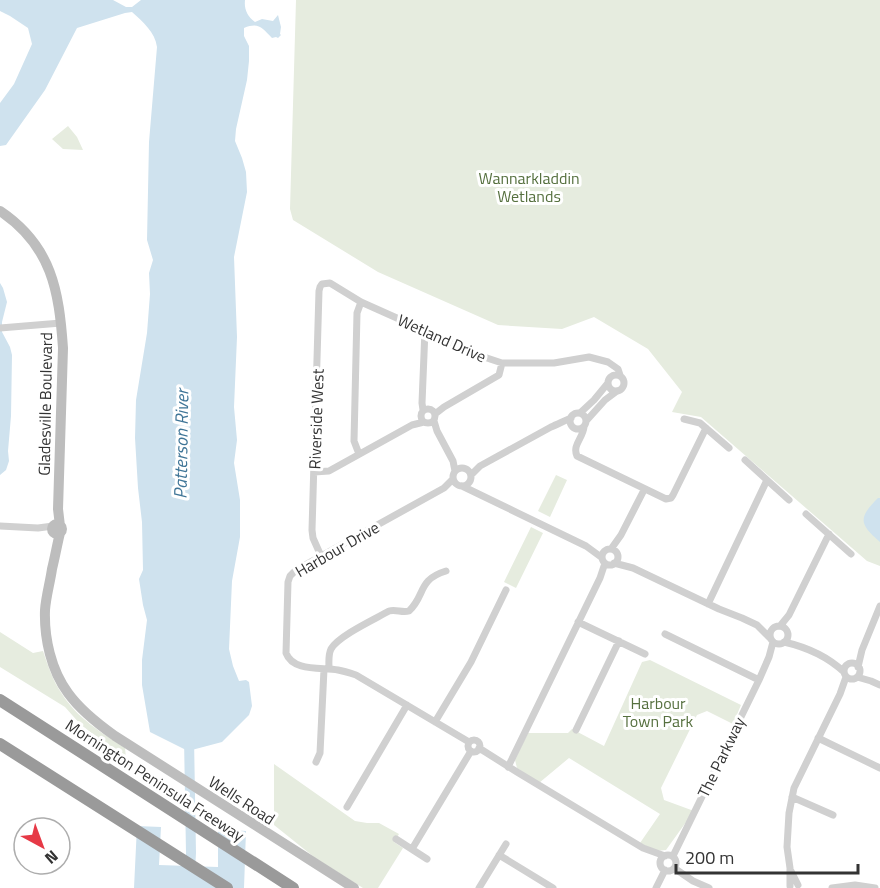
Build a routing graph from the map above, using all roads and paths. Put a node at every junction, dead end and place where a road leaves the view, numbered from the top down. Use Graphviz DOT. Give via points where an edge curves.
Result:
graph roads {
  1 [pos="0,211"];
  2 [pos="324,283"];
  3 [pos="361,302"];
  4 [pos="61,323"];
  5 [pos="1,328"];
  6 [pos="425,330"];
  7 [pos="603,360"];
  8 [pos="502,363"];
  9 [pos="620,375"];
  10 [pos="608,381"];
  11 [pos="617,391"];
  12 [pos="580,413"];
  13 [pos="429,416"];
  14 [pos="571,418"];
  15 [pos="684,419"];
  16 [pos="561,424"];
  17 [pos="585,424"];
  18 [pos="573,427"];
  19 [pos="706,428"];
  20 [pos="577,443"];
  21 [pos="729,448"];
  22 [pos="359,454"];
  23 [pos="745,460"];
  24 [pos="314,472"];
  25 [pos="462,477"];
  26 [pos="767,480"];
  27 [pos="644,489"];
  28 [pos="789,500"];
  29 [pos="806,514"];
  30 [pos="0,526"];
  31 [pos="56,529"];
  32 [pos="829,534"];
  33 [pos="851,554"];
  34 [pos="321,556"];
  35 [pos="610,557"];
  36 [pos="446,571"];
  37 [pos="506,590"];
  38 [pos="708,604"];
  39 [pos="880,606"];
  40 [pos="578,622"];
  41 [pos="665,634"];
  42 [pos="780,635"];
  43 [pos="619,641"];
  44 [pos="645,654"];
  45 [pos="326,669"];
  46 [pos="852,672"];
  47 [pos="759,680"];
  48 [pos="880,685"];
  49 [pos="0,700"];
  50 [pos="407,705"];
  51 [pos="435,722"];
  52 [pos="576,730"];
  53 [pos="115,736"];
  54 [pos="818,738"];
  55 [pos="469,742"];
  56 [pos="0,744"];
  57 [pos="479,748"];
  58 [pos="471,751"];
  59 [pos="316,762"];
  60 [pos="508,767"];
  61 [pos="880,768"];
  62 [pos="792,797"];
  63 [pos="347,807"];
  64 [pos="833,815"];
  65 [pos="396,839"];
  66 [pos="506,844"];
  67 [pos="644,848"];
  68 [pos="412,849"];
  69 [pos="499,855"];
  70 [pos="669,856"];
  71 [pos="428,859"];
  72 [pos="663,868"];
  73 [pos="674,868"];
  74 [pos="794,887"];
  75 [pos="227,888"];
  76 [pos="293,888"];
  77 [pos="354,888"];
  78 [pos="479,888"];
  79 [pos="553,888"];
  80 [pos="656,888"];
  81 [pos="710,888"];
  82 [pos="832,888"];
  83 [pos="874,888"];
  1 -- 4 [label="main road, Gladesville Boulevard" via="27,234 43,256 55,284"];
  2 -- 3 [label="street, Wetland Drive"];
  2 -- 24 [label="street, Riverside West" via="319,291"];
  3 -- 6 [label="street, Wetland Drive"];
  3 -- 22 [label="street" via="357,312 354,441"];
  4 -- 5 [label="street"];
  4 -- 31 [label="main road, Gladesville Boulevard" via="63,371"];
  6 -- 8 [label="street, Wetland Drive"];
  6 -- 13 [label="street" via="423,395"];
  7 -- 8 [label="street, Wetland Drive" via="589,357 554,363"];
  7 -- 9 [label="street"];
  7 -- 10 [label="street"];
  8 -- 13 [label="street" via="499,375"];
  9 -- 10 [label="street" via="613,375"];
  9 -- 11 [label="street" via="624,385"];
  10 -- 11 [label="street" via="612,390"];
  10 -- 12 [label="street"];
  11 -- 17 [label="street"];
  12 -- 14 [label="street"];
  12 -- 17 [label="street"];
  13 -- 22 [label="street"];
  13 -- 25 [label="street"];
  14 -- 16 [label="street, Harbour Drive"];
  14 -- 18 [label="street"];
  15 -- 19 [label="street"];
  16 -- 18 [label="street"];
  16 -- 25 [label="street, Harbour Drive"];
  17 -- 18 [label="street" via="580,430"];
  17 -- 20 [label="street"];
  18 -- 20 [label="street"];
  19 -- 21 [label="street"];
  19 -- 27 [label="street" via="671,498"];
  20 -- 27 [label="street" via="577,456"];
  22 -- 24 [label="street" via="331,470"];
  23 -- 26 [label="street"];
  24 -- 34 [label="street, Riverside West" via="312,533"];
  25 -- 34 [label="street, Harbour Drive"];
  25 -- 35 [label="street" via="476,492"];
  26 -- 28 [label="street"];
  26 -- 38 [label="street"];
  27 -- 35 [label="street"];
  29 -- 32 [label="street"];
  30 -- 31 [label="street"];
  31 -- 53 [label="main road, Gladesville Boulevard" via="46,602 47,644 67,692 87,715"];
  32 -- 33 [label="street"];
  32 -- 42 [label="street, The Parkway"];
  34 -- 45 [label="street, Harbour Drive" via="289,578 286,653 298,664"];
  35 -- 38 [label="street"];
  35 -- 40 [label="street"];
  36 -- 45 [label="street" via="428,580 409,611 388,611 336,642"];
  37 -- 51 [label="street" via="471,662"];
  38 -- 42 [label="street"];
  39 -- 46 [label="street"];
  40 -- 43 [label="street"];
  40 -- 60 [label="street"];
  41 -- 47 [label="street"];
  42 -- 46 [label="street"];
  42 -- 47 [label="street, The Parkway"];
  43 -- 44 [label="street"];
  43 -- 52 [label="street"];
  45 -- 50 [label="street, Harbour Drive" via="356,675"];
  45 -- 59 [label="street" via="320,753"];
  46 -- 48 [label="street"];
  46 -- 54 [label="street"];
  47 -- 70 [label="street, The Parkway"];
  49 -- 76 [label="highway, Mornington Peninsula Freeway"];
  50 -- 51 [label="street, Harbour Drive"];
  50 -- 63 [label="street"];
  51 -- 55 [label="street, Harbour Drive"];
  53 -- 77 [label="main road, Wells Road"];
  54 -- 61 [label="street"];
  54 -- 62 [label="street"];
  55 -- 57 [label="street" via="477,741"];
  55 -- 58 [label="street"];
  56 -- 75 [label="highway"];
  57 -- 58 [label="street"];
  57 -- 60 [label="street"];
  58 -- 68 [label="street"];
  60 -- 67 [label="street"];
  62 -- 64 [label="street"];
  62 -- 74 [label="street" via="787,839"];
  65 -- 68 [label="street"];
  66 -- 69 [label="street"];
  67 -- 70 [label="street"];
  67 -- 72 [label="street"];
  68 -- 71 [label="street"];
  69 -- 78 [label="street"];
  69 -- 79 [label="street"];
  70 -- 72 [label="street" via="661,859"];
  70 -- 73 [label="street" via="676,861"];
  72 -- 73 [label="street"];
  72 -- 80 [label="street"];
  73 -- 81 [label="street"];
  82 -- 83 [label="street"];
}
